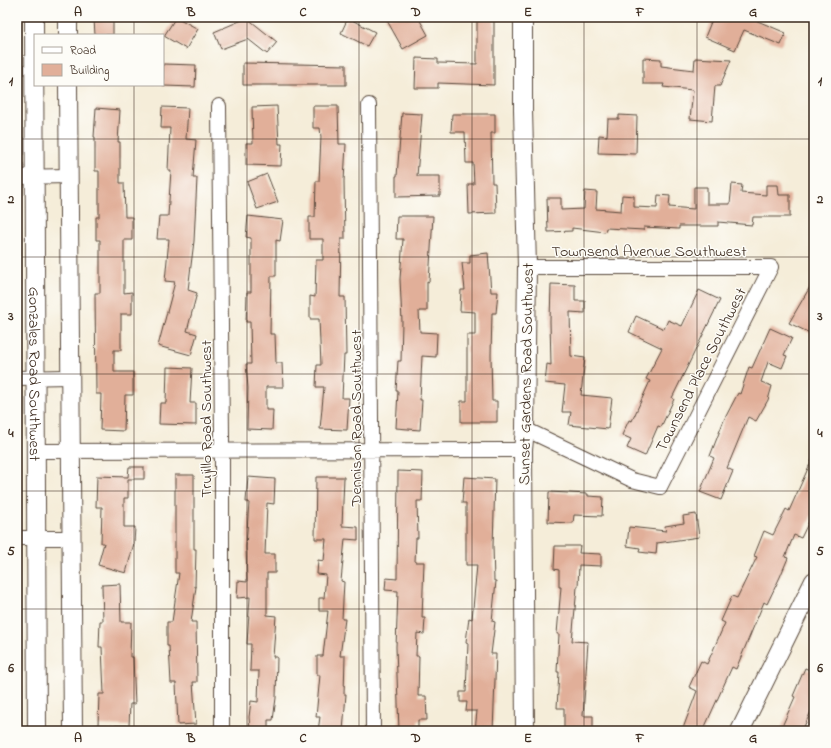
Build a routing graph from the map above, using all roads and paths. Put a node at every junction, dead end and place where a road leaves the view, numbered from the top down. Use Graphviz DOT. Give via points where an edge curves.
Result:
graph roads {
  1 [pos="34,17"];
  2 [pos="68,17"];
  3 [pos="523,17"];
  4 [pos="68,34"];
  5 [pos="68,86"];
  6 [pos="369,105"];
  7 [pos="219,106"];
  8 [pos="26,176"];
  9 [pos="68,176"];
  10 [pos="527,267"];
  11 [pos="771,267"];
  12 [pos="69,377"];
  13 [pos="17,378"];
  14 [pos="36,378"];
  15 [pos="525,429"];
  16 [pos="222,450"];
  17 [pos="372,450"];
  18 [pos="523,450"];
  19 [pos="36,451"];
  20 [pos="70,451"];
  21 [pos="17,538"];
  22 [pos="35,538"];
  23 [pos="72,538"];
  24 [pos="814,581"];
  25 [pos="37,731"];
  26 [pos="73,731"];
  27 [pos="222,731"];
  28 [pos="373,731"];
  29 [pos="525,731"];
  30 [pos="740,731"];
  1 -- 8 [label="street, Gonzales Road Southwest"];
  2 -- 4 [label="street"];
  3 -- 10 [label="street, Sunset Gardens Road Southwest"];
  5 -- 9 [label="street, Gonzales Road Southwest"];
  6 -- 17 [label="street, Dennison Road Southwest"];
  7 -- 16 [label="street, Trujillo Road Southwest"];
  8 -- 9 [label="street"];
  8 -- 14 [label="street, Gonzales Road Southwest"];
  9 -- 12 [label="street, Gonzales Road Southwest"];
  10 -- 11 [label="street, Townsend Avenue Southwest"];
  10 -- 15 [label="street, Sunset Gardens Road Southwest"];
  11 -- 15 [label="street, Townsend Place Southwest" via="660,487 632,480"];
  12 -- 14 [label="street"];
  12 -- 20 [label="street, Gonzales Road Southwest"];
  13 -- 14 [label="street"];
  14 -- 19 [label="street, Gonzales Road Southwest"];
  15 -- 18 [label="street, Sunset Gardens Road Southwest"];
  16 -- 17 [label="street"];
  16 -- 20 [label="street"];
  16 -- 27 [label="street, Trujillo Road Southwest"];
  17 -- 18 [label="street"];
  17 -- 28 [label="street, Dennison Road Southwest"];
  18 -- 29 [label="street, Sunset Gardens Road Southwest"];
  19 -- 20 [label="street"];
  19 -- 22 [label="street, Gonzales Road Southwest"];
  20 -- 23 [label="street, Gonzales Road Southwest"];
  21 -- 22 [label="street"];
  22 -- 23 [label="street"];
  22 -- 25 [label="street, Gonzales Road Southwest"];
  23 -- 26 [label="street, Gonzales Road Southwest"];
  24 -- 30 [label="street"];
}
